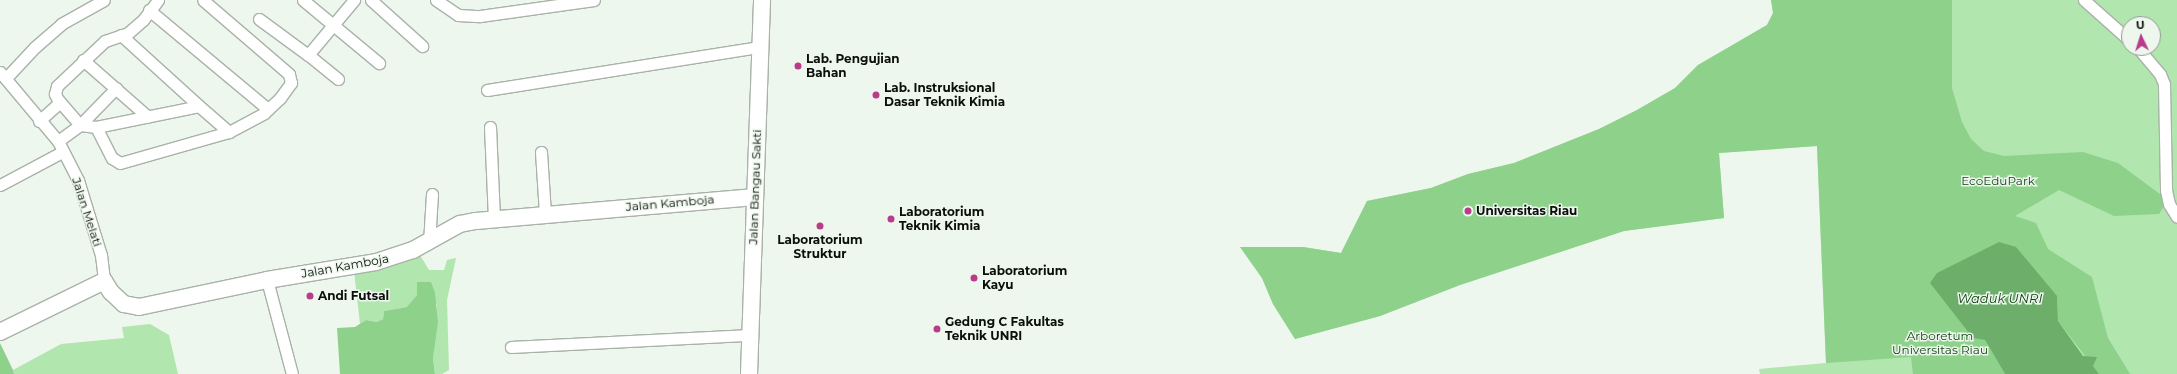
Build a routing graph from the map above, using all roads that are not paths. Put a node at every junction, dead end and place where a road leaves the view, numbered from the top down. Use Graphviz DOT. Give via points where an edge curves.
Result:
graph roads {
  1 [pos="104,0"];
  2 [pos="158,0"];
  3 [pos="203,0"];
  4 [pos="304,0"];
  5 [pos="354,0"];
  6 [pos="371,0"];
  7 [pos="436,0"];
  8 [pos="594,0"];
  9 [pos="762,0"];
  10 [pos="2084,0"];
  11 [pos="571,2"];
  12 [pos="150,10"];
  13 [pos="259,19"];
  14 [pos="332,25"];
  15 [pos="2121,33"];
  16 [pos="121,35"];
  17 [pos="422,46"];
  18 [pos="760,47"];
  19 [pos="308,55"];
  20 [pos="2145,56"];
  21 [pos="83,60"];
  22 [pos="379,63"];
  23 [pos="3,75"];
  24 [pos="338,79"];
  25 [pos="116,88"];
  26 [pos="487,90"];
  27 [pos="60,102"];
  28 [pos="199,106"];
  29 [pos="268,109"];
  30 [pos="148,117"];
  31 [pos="39,121"];
  32 [pos="80,125"];
  33 [pos="96,127"];
  34 [pos="490,127"];
  35 [pos="229,132"];
  36 [pos="58,141"];
  37 [pos="62,152"];
  38 [pos="541,152"];
  39 [pos="0,185"];
  40 [pos="432,194"];
  41 [pos="755,197"];
  42 [pos="545,214"];
  43 [pos="2177,217"];
  44 [pos="494,218"];
  45 [pos="429,243"];
  46 [pos="267,280"];
  47 [pos="104,281"];
  48 [pos="0,332"];
  49 [pos="750,335"];
  50 [pos="511,347"];
  51 [pos="292,374"];
  52 [pos="749,374"];
  1 -- 23 [label="street" via="61,24"];
  2 -- 12 [label="street"];
  3 -- 29 [label="street" via="289,74 291,83"];
  4 -- 14 [label="street"];
  5 -- 14 [label="street"];
  6 -- 17 [label="street"];
  7 -- 11 [label="street" via="458,14 480,16"];
  8 -- 11 [label="street"];
  9 -- 18 [label="street, Jalan Bangau Sakti"];
  10 -- 15 [label="street"];
  12 -- 16 [label="street" via="143,20"];
  12 -- 29 [label="street"];
  13 -- 19 [label="street"];
  14 -- 19 [label="street"];
  14 -- 22 [label="street"];
  16 -- 21 [label="street" via="105,41"];
  16 -- 28 [label="street"];
  18 -- 26 [label="street"];
  18 -- 41 [label="street, Jalan Bangau Sakti"];
  19 -- 24 [label="street"];
  20 -- 43 [label="street" via="2160,74 2164,84 2166,190 2169,204"];
  21 -- 25 [label="street"];
  21 -- 27 [label="street" via="58,86 55,94"];
  23 -- 31 [label="street, Jalan Melati"];
  25 -- 30 [label="street"];
  25 -- 32 [label="street"];
  27 -- 31 [label="street"];
  27 -- 32 [label="street"];
  28 -- 30 [label="street"];
  28 -- 35 [label="street"];
  29 -- 35 [label="street"];
  30 -- 33 [label="street"];
  31 -- 36 [label="street, Jalan Melati"];
  32 -- 33 [label="street"];
  32 -- 36 [label="street"];
  33 -- 35 [label="street" via="112,158 120,163"];
  34 -- 44 [label="street"];
  36 -- 37 [label="street, Jalan Melati"];
  37 -- 39 [label="street"];
  37 -- 47 [label="street, Jalan Melati" via="85,198 101,255"];
  38 -- 42 [label="street"];
  40 -- 45 [label="street"];
  41 -- 42 [label="street, Jalan Kamboja"];
  41 -- 49 [label="street, Jalan Bangau Sakti"];
  42 -- 44 [label="street, Jalan Kamboja"];
  44 -- 45 [label="street, Jalan Kamboja" via="460,224"];
  45 -- 46 [label="street, Jalan Kamboja" via="396,257 376,262"];
  46 -- 47 [label="street, Jalan Kamboja" via="139,307 124,304"];
  46 -- 51 [label="street"];
  47 -- 48 [label="street"];
  49 -- 50 [label="street"];
  49 -- 52 [label="street, Jalan Bangau Sakti"];
}
